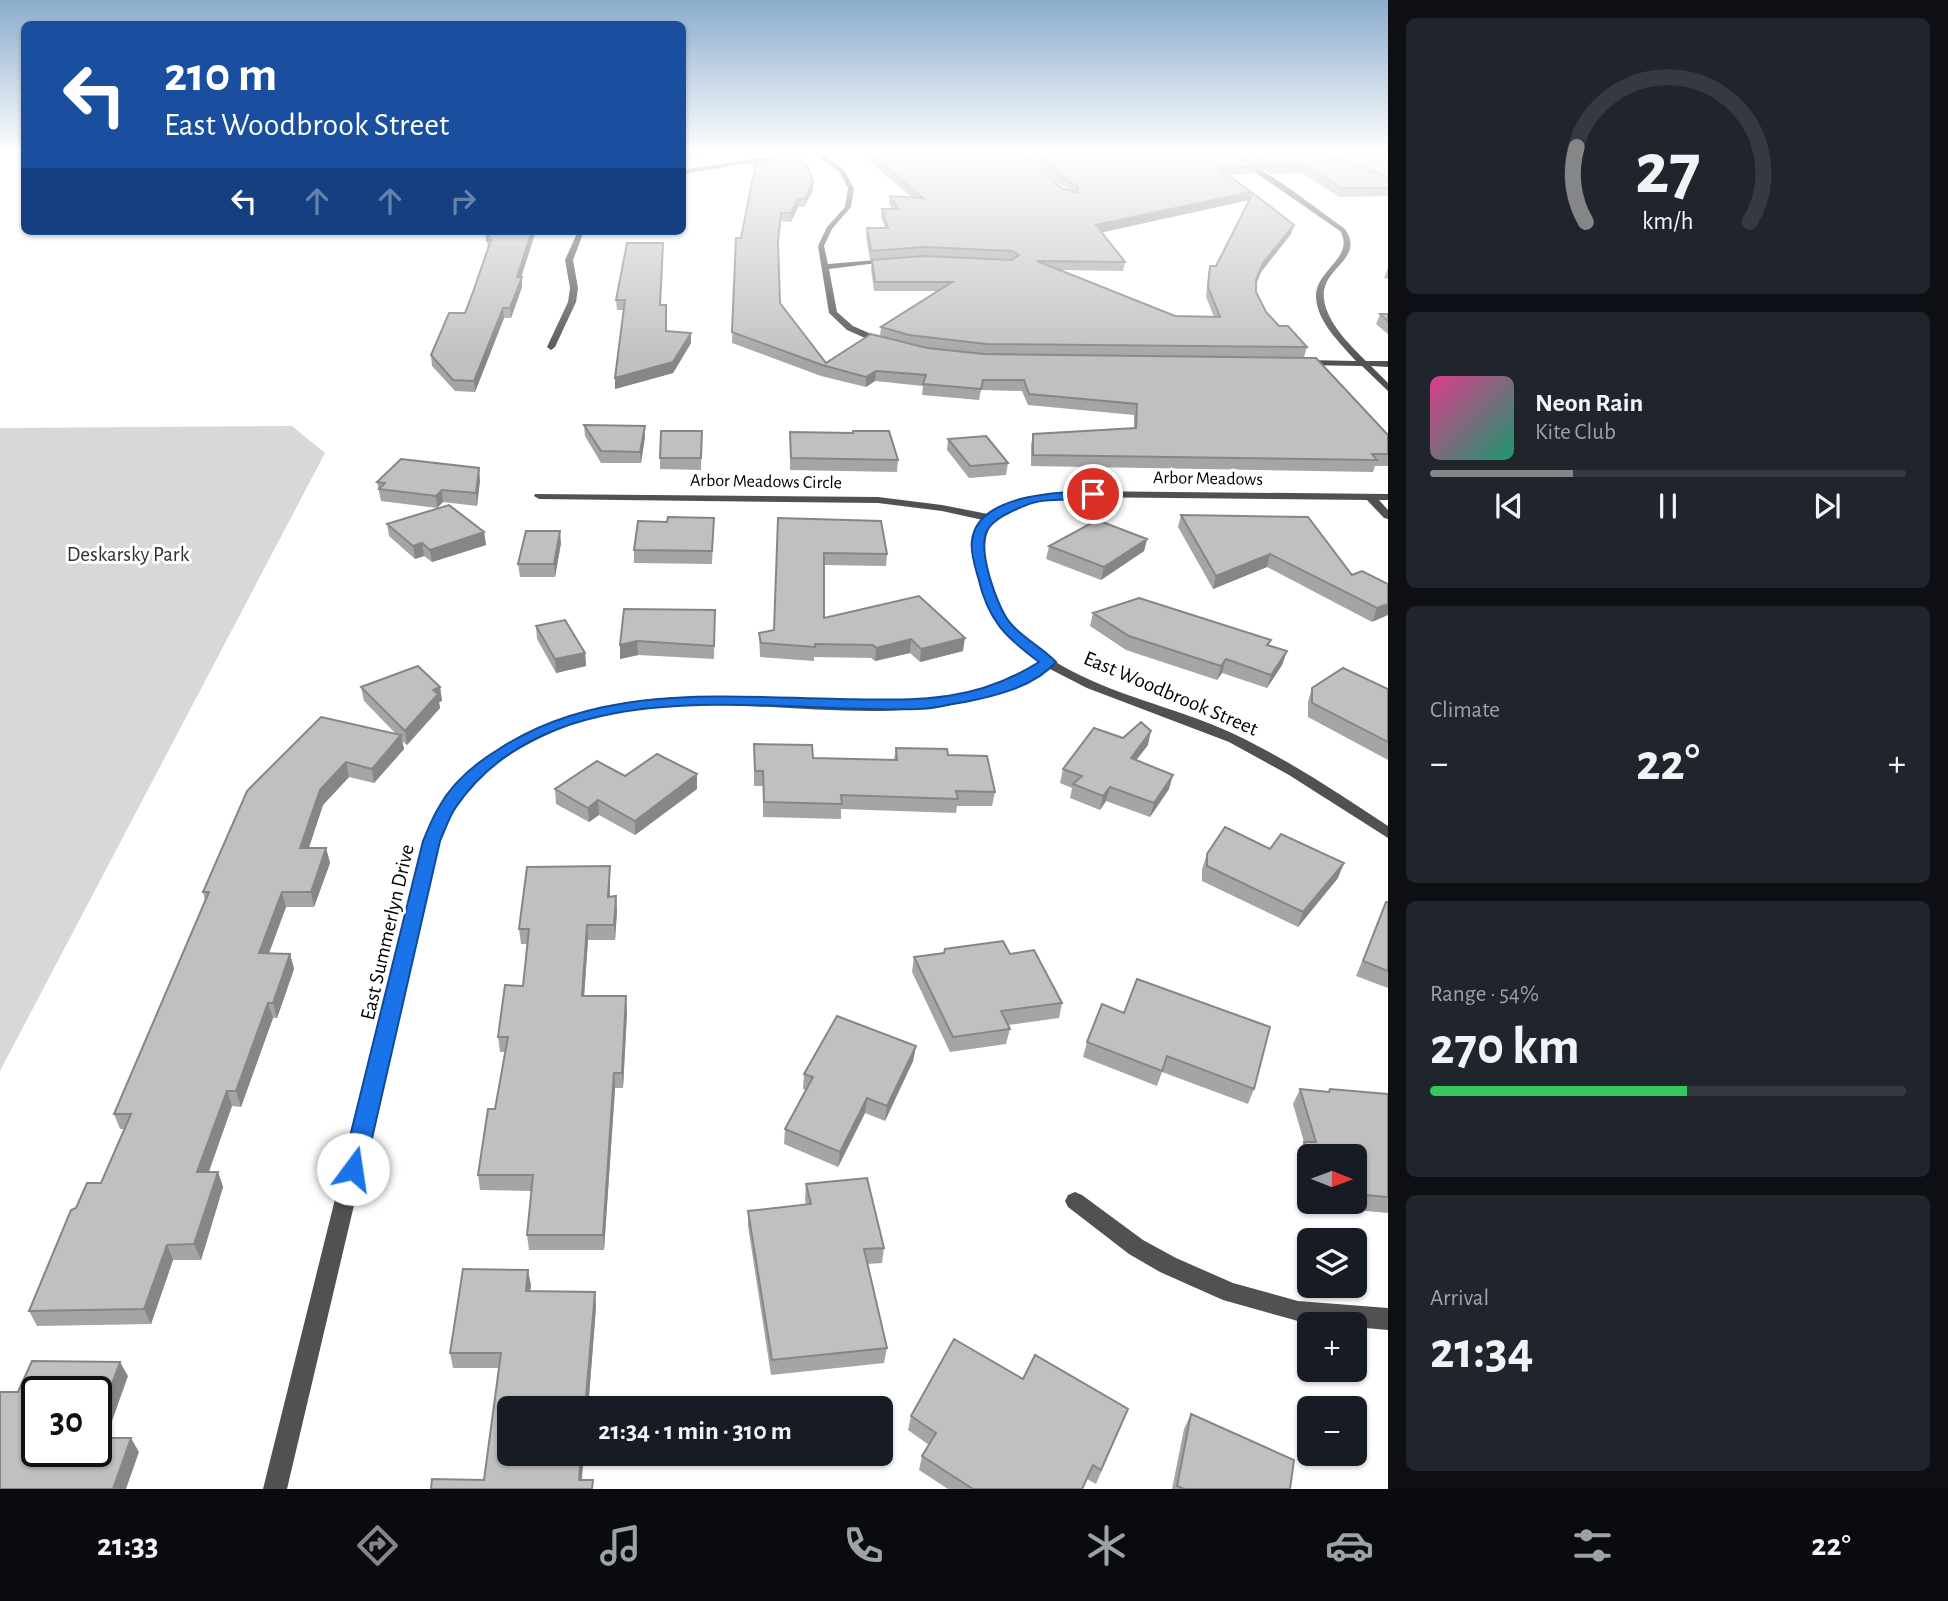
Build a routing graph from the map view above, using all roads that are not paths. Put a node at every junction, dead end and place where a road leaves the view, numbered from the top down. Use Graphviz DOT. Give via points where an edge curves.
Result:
graph roads {
  1 [pos="835,222"];
  2 [pos="1332,222"];
  3 [pos="579,235"];
  4 [pos="899,261"];
  5 [pos="824,267"];
  6 [pos="551,347"];
  7 [pos="899,347"];
  8 [pos="1290,363"];
  9 [pos="1365,363"];
  10 [pos="1388,364"];
  11 [pos="1388,388"];
  12 [pos="539,496"];
  13 [pos="1370,497"];
  14 [pos="1388,498"];
  15 [pos="1388,516"];
  16 [pos="991,518"];
  17 [pos="1048,662"];
  18 [pos="1388,833"];
  19 [pos="1075,1201"];
  20 [pos="1388,1319"];
  21 [pos="275,1489"];
  1 -- 5 [label="street" via="821,246"];
  2 -- 9 [label="street" via="1350,238 1351,246 1328,271 1320,298 1330,324"];
  3 -- 6 [label="street" via="569,260 572,302"];
  4 -- 5 [label="street"];
  5 -- 7 [label="street" via="833,313 850,328"];
  8 -- 9 [label="street"];
  9 -- 10 [label="street"];
  9 -- 11 [label="street"];
  12 -- 16 [label="street, Arbor Meadows Circle" via="878,500"];
  13 -- 14 [label="street, Arbor Meadows"];
  13 -- 15 [label="street"];
  13 -- 16 [label="street, Arbor Meadows" via="1074,494 1021,502"];
  16 -- 17 [label="street, East Woodbrook Street" via="978,541 991,604 1005,626"];
  17 -- 18 [label="street, East Woodbrook Street" via="1088,683 1233,739 1291,769"];
  17 -- 21 [label="street, East Summerlyn Drive" via="990,693 920,705 676,701 630,705 552,726 491,761 466,783 447,808 432,841"];
  19 -- 20 [label="street" via="1136,1247 1231,1293 1298,1311"];
}
